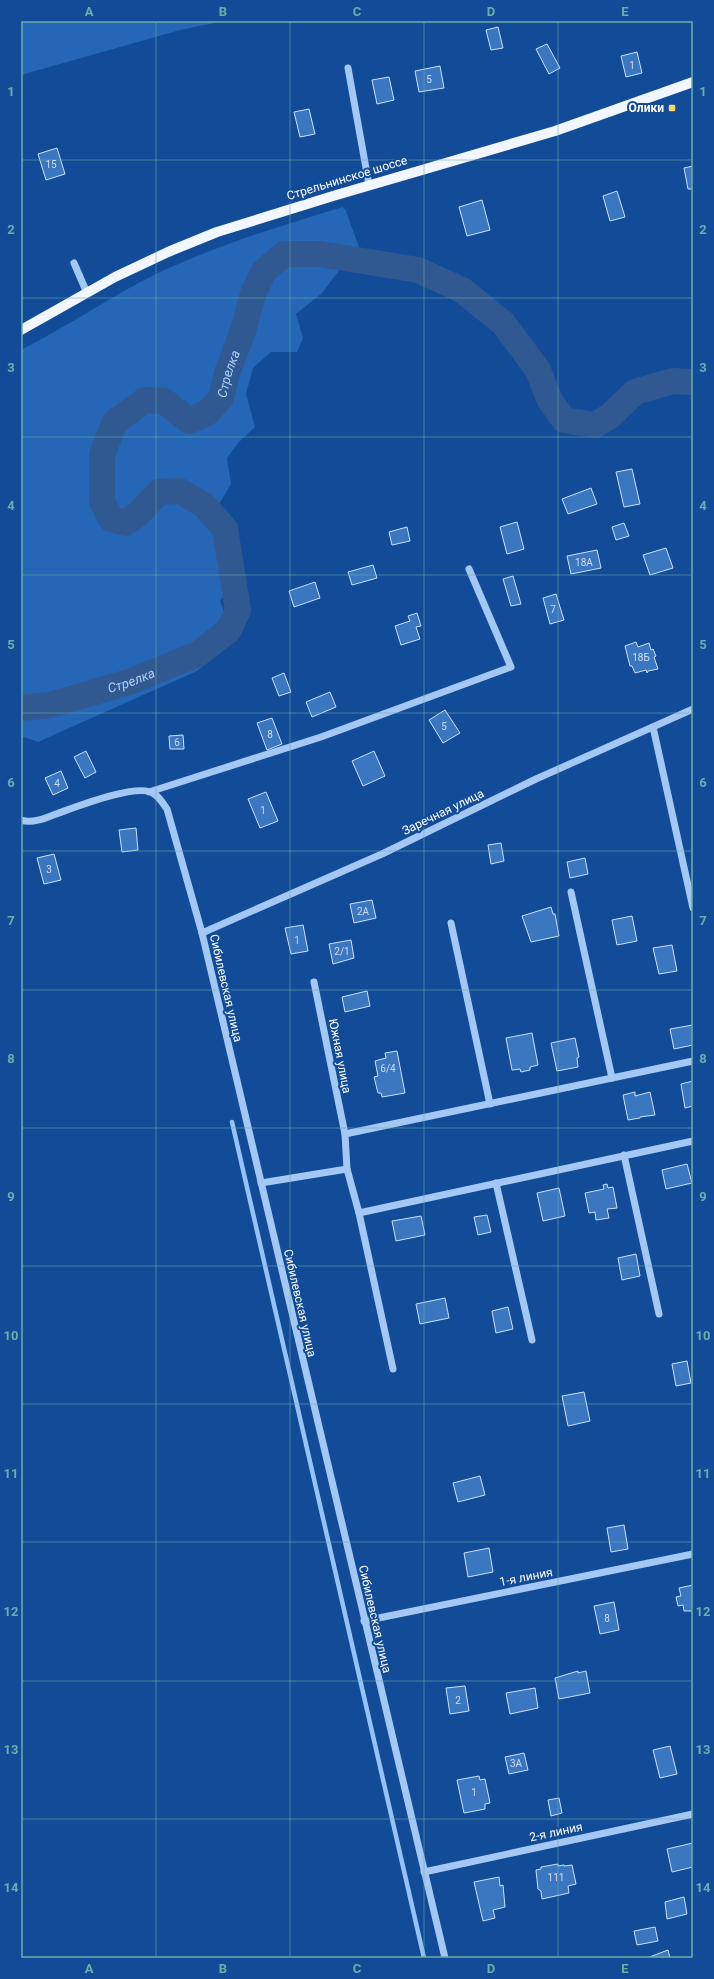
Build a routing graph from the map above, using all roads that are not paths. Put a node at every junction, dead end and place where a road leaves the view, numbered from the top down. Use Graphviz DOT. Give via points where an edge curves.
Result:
graph roads {
  1 [pos="348,68"];
  2 [pos="693,82"];
  3 [pos="369,185"];
  4 [pos="74,263"];
  5 [pos="87,293"];
  6 [pos="21,330"];
  7 [pos="469,569"];
  8 [pos="693,709"];
  9 [pos="653,727"];
  10 [pos="150,792"];
  11 [pos="21,820"];
  12 [pos="570,892"];
  13 [pos="693,908"];
  14 [pos="451,923"];
  15 [pos="202,933"];
  16 [pos="314,982"];
  17 [pos="693,1061"];
  18 [pos="612,1078"];
  19 [pos="490,1104"];
  20 [pos="345,1134"];
  21 [pos="693,1141"];
  22 [pos="624,1156"];
  23 [pos="347,1169"];
  24 [pos="261,1183"];
  25 [pos="496,1183"];
  26 [pos="359,1212"];
  27 [pos="659,1314"];
  28 [pos="532,1340"];
  29 [pos="393,1369"];
  30 [pos="693,1554"];
  31 [pos="364,1621"];
  32 [pos="693,1814"];
  33 [pos="424,1872"];
  34 [pos="446,1958"];
  1 -- 3 [label="street"];
  2 -- 3 [label="main road, Стрельнинское шоссе" via="555,131"];
  3 -- 5 [label="main road, Стрельнинское шоссе" via="217,232 168,252"];
  4 -- 5 [label="street"];
  5 -- 6 [label="main road, Стрельнинское шоссе"];
  7 -- 10 [label="street" via="511,667 321,737"];
  8 -- 9 [label="street, Заречная улица"];
  9 -- 13 [label="street"];
  9 -- 15 [label="street, Заречная улица" via="536,779 382,854"];
  10 -- 11 [label="street" via="132,791 44,818"];
  10 -- 15 [label="street, Сибилевская улица" via="160,798 167,809"];
  12 -- 18 [label="street"];
  14 -- 19 [label="street"];
  15 -- 24 [label="street, Сибилевская улица"];
  16 -- 20 [label="street, Южная улица"];
  17 -- 18 [label="street"];
  18 -- 19 [label="street"];
  19 -- 20 [label="street"];
  20 -- 23 [label="street, Южная улица"];
  21 -- 22 [label="street"];
  22 -- 25 [label="street"];
  22 -- 27 [label="street"];
  23 -- 24 [label="street"];
  23 -- 26 [label="street, Южная улица"];
  24 -- 31 [label="street, Сибилевская улица"];
  25 -- 26 [label="street"];
  25 -- 28 [label="street"];
  26 -- 29 [label="street, Южная улица"];
  30 -- 31 [label="street, 1-я линия"];
  31 -- 33 [label="street, Сибилевская улица"];
  32 -- 33 [label="street, 2-я линия"];
  33 -- 34 [label="street, Сибилевская улица"];
}
